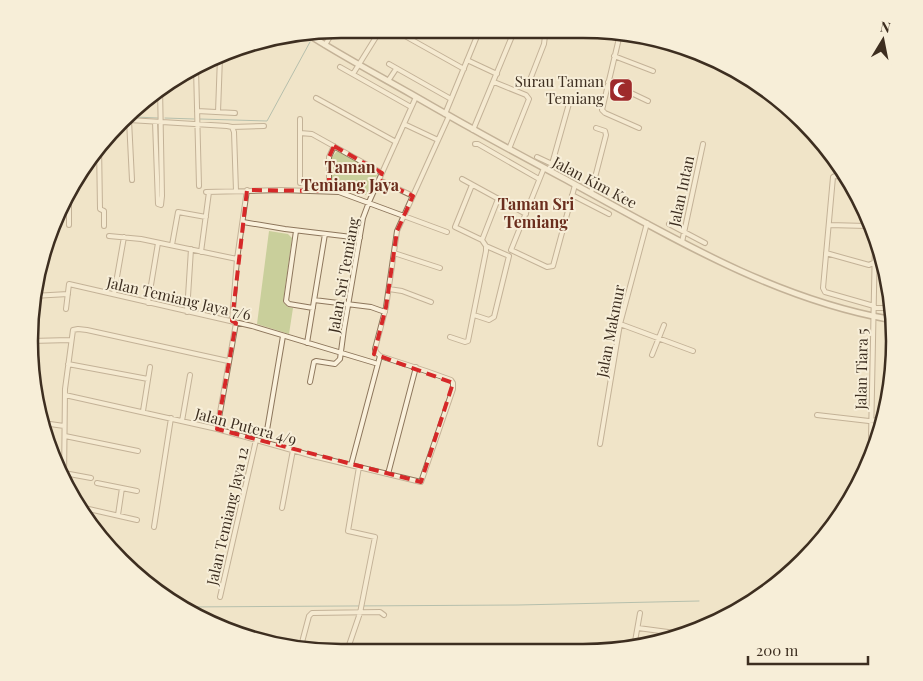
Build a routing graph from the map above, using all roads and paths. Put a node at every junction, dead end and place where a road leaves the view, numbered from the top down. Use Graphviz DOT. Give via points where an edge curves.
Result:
graph roads {
  1 [pos="329,38"];
  2 [pos="375,38"];
  3 [pos="409,38"];
  4 [pos="476,38"];
  5 [pos="511,38"];
  6 [pos="545,38"];
  7 [pos="314,39"];
  8 [pos="618,40"];
  9 [pos="324,45"];
  10 [pos="614,56"];
  11 [pos="467,60"];
  12 [pos="220,63"];
  13 [pos="389,64"];
  14 [pos="359,65"];
  15 [pos="340,66"];
  16 [pos="396,69"];
  17 [pos="464,69"];
  18 [pos="653,71"];
  19 [pos="196,74"];
  20 [pos="353,74"];
  21 [pos="497,74"];
  22 [pos="388,82"];
  23 [pos="494,82"];
  24 [pos="608,82"];
  25 [pos="528,85"];
  26 [pos="160,97"];
  27 [pos="416,97"];
  28 [pos="316,98"];
  29 [pos="451,99"];
  30 [pos="570,100"];
  31 [pos="648,101"];
  32 [pos="411,107"];
  33 [pos="218,112"];
  34 [pos="235,113"];
  35 [pos="447,114"];
  36 [pos="136,117"];
  37 [pos="197,118"];
  38 [pos="300,119"];
  39 [pos="159,120"];
  40 [pos="132,121"];
  41 [pos="404,124"];
  42 [pos="264,126"];
  43 [pos="232,127"];
  44 [pos="596,128"];
  45 [pos="639,128"];
  46 [pos="474,130"];
  47 [pos="300,133"];
  48 [pos="438,140"];
  49 [pos="396,142"];
  50 [pos="475,144"];
  51 [pos="703,144"];
  52 [pos="334,146"];
  53 [pos="508,148"];
  54 [pos="99,157"];
  55 [pos="501,157"];
  56 [pos="537,157"];
  57 [pos="553,162"];
  58 [pos="544,168"];
  59 [pos="550,171"];
  60 [pos="382,172"];
  61 [pos="578,174"];
  62 [pos="837,176"];
  63 [pos="462,179"];
  64 [pos="539,179"];
  65 [pos="132,180"];
  66 [pos="378,180"];
  67 [pos="300,183"];
  68 [pos="472,185"];
  69 [pos="575,185"];
  70 [pos="199,186"];
  71 [pos="236,190"];
  72 [pos="247,190"];
  73 [pos="329,191"];
  74 [pos="591,194"];
  75 [pos="413,196"];
  76 [pos="572,196"];
  77 [pos="498,199"];
  78 [pos="368,202"];
  79 [pos="69,206"];
  80 [pos="526,214"];
  81 [pos="609,214"];
  82 [pos="404,216"];
  83 [pos="206,217"];
  84 [pos="243,222"];
  85 [pos="647,223"];
  86 [pos="669,224"];
  87 [pos="69,225"];
  88 [pos="829,225"];
  89 [pos="104,226"];
  90 [pos="862,226"];
  91 [pos="296,230"];
  92 [pos="446,232"];
  93 [pos="684,232"];
  94 [pos="325,234"];
  95 [pos="109,236"];
  96 [pos="124,237"];
  97 [pos="360,238"];
  98 [pos="482,240"];
  99 [pos="158,242"];
  100 [pos="682,242"];
  101 [pos="705,243"];
  102 [pos="172,245"];
  103 [pos="486,246"];
  104 [pos="191,249"];
  105 [pos="201,252"];
  106 [pos="394,253"];
  107 [pos="826,253"];
  108 [pos="237,259"];
  109 [pos="875,262"];
  110 [pos="440,268"];
  111 [pos="389,289"];
  112 [pos="68,294"];
  113 [pos="114,294"];
  114 [pos="41,296"];
  115 [pos="830,298"];
  116 [pos="314,300"];
  117 [pos="148,302"];
  118 [pos="431,302"];
  119 [pos="348,304"];
  120 [pos="874,307"];
  121 [pos="313,308"];
  122 [pos="884,308"];
  123 [pos="66,309"];
  124 [pos="187,312"];
  125 [pos="385,312"];
  126 [pos="474,315"];
  127 [pos="873,316"];
  128 [pos="885,318"];
  129 [pos="234,322"];
  130 [pos="620,324"];
  131 [pos="664,325"];
  132 [pos="283,336"];
  133 [pos="450,337"];
  134 [pos="659,339"];
  135 [pos="70,340"];
  136 [pos="38,341"];
  137 [pos="307,343"];
  138 [pos="693,351"];
  139 [pos="341,354"];
  140 [pos="379,355"];
  141 [pos="652,355"];
  142 [pos="228,361"];
  143 [pos="375,363"];
  144 [pos="68,364"];
  145 [pos="150,367"];
  146 [pos="416,367"];
  147 [pos="190,375"];
  148 [pos="148,379"];
  149 [pos="310,382"];
  150 [pos="65,395"];
  151 [pos="142,411"];
  152 [pos="817,415"];
  153 [pos="171,418"];
  154 [pos="182,421"];
  155 [pos="872,421"];
  156 [pos="50,424"];
  157 [pos="64,426"];
  158 [pos="217,428"];
  159 [pos="871,430"];
  160 [pos="64,436"];
  161 [pos="256,440"];
  162 [pos="265,442"];
  163 [pos="600,444"];
  164 [pos="292,450"];
  165 [pos="138,451"];
  166 [pos="64,463"];
  167 [pos="351,465"];
  168 [pos="359,467"];
  169 [pos="69,474"];
  170 [pos="388,474"];
  171 [pos="91,478"];
  172 [pos="98,483"];
  173 [pos="122,488"];
  174 [pos="137,491"];
  175 [pos="282,508"];
  176 [pos="89,509"];
  177 [pos="118,515"];
  178 [pos="137,520"];
  179 [pos="154,527"];
  180 [pos="220,597"];
  181 [pos="360,613"];
  182 [pos="640,613"];
  183 [pos="384,615"];
  184 [pos="638,628"];
  185 [pos="665,632"];
  186 [pos="636,639"];
  187 [pos="302,641"];
  188 [pos="349,644"];
  1 -- 9 [label="street"];
  2 -- 14 [label="street"];
  3 -- 17 [label="street"];
  4 -- 11 [label="street"];
  5 -- 21 [label="street"];
  6 -- 25 [label="street"];
  7 -- 9 [label="street, Jalan Kim Kee"];
  8 -- 10 [label="street"];
  9 -- 14 [label="street, Jalan Kim Kee"];
  10 -- 18 [label="street"];
  10 -- 24 [label="street"];
  11 -- 17 [label="street"];
  11 -- 21 [label="street"];
  12 -- 33 [label="street"];
  13 -- 16 [label="street"];
  14 -- 20 [label="street"];
  14 -- 22 [label="street, Jalan Kim Kee"];
  15 -- 20 [label="street"];
  16 -- 22 [label="street"];
  16 -- 29 [label="street"];
  17 -- 29 [label="street"];
  19 -- 37 [label="street"];
  20 -- 32 [label="street"];
  21 -- 23 [label="street"];
  22 -- 27 [label="street, Jalan Kim Kee"];
  23 -- 46 [label="street"];
  23 -- 53 [label="street" via="529,98"];
  24 -- 31 [label="street"];
  24 -- 45 [label="street" via="602,110"];
  26 -- 39 [label="street"];
  27 -- 32 [label="street, Jalan Sri Temiang"];
  27 -- 35 [label="street, Jalan Kim Kee"];
  28 -- 49 [label="street"];
  29 -- 35 [label="street"];
  30 -- 57 [label="street"];
  32 -- 41 [label="street, Jalan Sri Temiang"];
  33 -- 34 [label="street"];
  33 -- 37 [label="street"];
  35 -- 46 [label="street, Jalan Kim Kee"];
  35 -- 48 [label="street"];
  36 -- 39 [label="street"];
  37 -- 39 [label="street"];
  37 -- 43 [label="street"];
  37 -- 70 [label="street"];
  38 -- 47 [label="street"];
  39 -- 39 [label="street" via="162,196 161,206 158,204"];
  40 -- 65 [label="street"];
  41 -- 48 [label="street"];
  41 -- 49 [label="street, Jalan Sri Temiang"];
  42 -- 43 [label="street"];
  43 -- 71 [label="street"];
  44 -- 74 [label="street" via="606,134"];
  46 -- 53 [label="street, Jalan Kim Kee"];
  47 -- 52 [label="street" via="312,134"];
  47 -- 67 [label="street"];
  48 -- 75 [label="street"];
  49 -- 60 [label="street, Jalan Sri Temiang"];
  50 -- 55 [label="street"];
  51 -- 93 [label="street, Jalan Intan"];
  52 -- 60 [label="street"];
  52 -- 73 [label="street" via="329,157"];
  53 -- 55 [label="street"];
  53 -- 58 [label="street, Jalan Kim Kee"];
  54 -- 89 [label="street" via="100,209 104,211"];
  55 -- 64 [label="street"];
  56 -- 57 [label="street"];
  57 -- 59 [label="street"];
  57 -- 61 [label="street"];
  58 -- 59 [label="street, Jalan Kim Kee"];
  58 -- 64 [label="street"];
  59 -- 69 [label="street, Jalan Kim Kee"];
  60 -- 66 [label="street, Jalan Sri Temiang"];
  62 -- 88 [label="street" via="833,178"];
  63 -- 68 [label="street"];
  64 -- 80 [label="street"];
  66 -- 75 [label="street"];
  66 -- 78 [label="street, Jalan Sri Temiang"];
  68 -- 77 [label="street"];
  68 -- 98 [label="street" via="455,227"];
  69 -- 74 [label="street, Jalan Kim Kee"];
  69 -- 76 [label="street"];
  71 -- 72 [label="street"];
  71 -- 83 [label="street" via="208,192"];
  72 -- 73 [label="street"];
  72 -- 84 [label="street"];
  73 -- 78 [label="street"];
  74 -- 85 [label="street, Jalan Kim Kee"];
  75 -- 82 [label="street"];
  76 -- 80 [label="street" via="553,266 547,267 511,250"];
  76 -- 81 [label="street"];
  77 -- 80 [label="street"];
  77 -- 98 [label="street"];
  78 -- 82 [label="street"];
  78 -- 97 [label="street, Jalan Sri Temiang"];
  79 -- 87 [label="street"];
  82 -- 92 [label="street"];
  82 -- 106 [label="street"];
  83 -- 102 [label="street" via="178,212"];
  83 -- 105 [label="street"];
  84 -- 91 [label="street"];
  84 -- 108 [label="street"];
  85 -- 100 [label="street, Jalan Kim Kee"];
  85 -- 130 [label="street, Jalan Makmur"];
  86 -- 93 [label="street"];
  88 -- 90 [label="street"];
  88 -- 107 [label="street"];
  91 -- 94 [label="street"];
  91 -- 121 [label="street" via="286,301"];
  93 -- 100 [label="street, Jalan Intan"];
  93 -- 101 [label="street"];
  94 -- 97 [label="street"];
  94 -- 116 [label="street"];
  95 -- 96 [label="street"];
  96 -- 99 [label="street"];
  96 -- 113 [label="street"];
  97 -- 119 [label="street, Jalan Sri Temiang"];
  98 -- 103 [label="street"];
  99 -- 102 [label="street"];
  99 -- 117 [label="street"];
  100 -- 115 [label="street, Jalan Kim Kee" via="758,279 798,294"];
  102 -- 104 [label="street"];
  103 -- 126 [label="street"];
  103 -- 126 [label="street" via="509,256 494,317 489,320"];
  104 -- 105 [label="street"];
  104 -- 124 [label="street"];
  105 -- 108 [label="street"];
  106 -- 110 [label="street"];
  106 -- 111 [label="street"];
  107 -- 109 [label="street" via="869,265"];
  107 -- 115 [label="street" via="823,288"];
  108 -- 129 [label="street"];
  109 -- 120 [label="street, Jalan Tiara 5"];
  111 -- 118 [label="street"];
  111 -- 125 [label="street"];
  112 -- 113 [label="street, Jalan Temiang Jaya 7/6" via="69,284"];
  112 -- 114 [label="street"];
  112 -- 123 [label="street"];
  113 -- 117 [label="street, Jalan Temiang Jaya 7/6"];
  115 -- 120 [label="street"];
  115 -- 127 [label="street, Jalan Kim Kee"];
  116 -- 119 [label="street"];
  116 -- 121 [label="street"];
  117 -- 124 [label="street, Jalan Temiang Jaya 7/6"];
  119 -- 125 [label="street"];
  119 -- 139 [label="street, Jalan Sri Temiang"];
  120 -- 122 [label="street"];
  120 -- 127 [label="street, Jalan Tiara 5"];
  121 -- 137 [label="street"];
  124 -- 129 [label="street, Jalan Temiang Jaya 7/6"];
  125 -- 140 [label="street" via="375,349"];
  126 -- 133 [label="street" via="468,341"];
  127 -- 128 [label="street, Jalan Kim Kee"];
  127 -- 155 [label="street, Jalan Tiara 5"];
  129 -- 132 [label="street, Jalan Temiang Jaya 7/6"];
  129 -- 142 [label="street"];
  130 -- 134 [label="street"];
  130 -- 163 [label="street, Jalan Makmur"];
  131 -- 134 [label="street"];
  132 -- 137 [label="street, Jalan Temiang Jaya 7/6"];
  132 -- 162 [label="street, Jalan Temiang Jaya 12"];
  134 -- 138 [label="street"];
  134 -- 141 [label="street"];
  135 -- 136 [label="street"];
  135 -- 142 [label="street" via="75,329"];
  135 -- 144 [label="street"];
  137 -- 139 [label="street, Jalan Temiang Jaya 7/6"];
  139 -- 143 [label="street, Jalan Temiang Jaya 7/6"];
  139 -- 149 [label="street, Jalan Sri Temiang" via="335,364 314,362"];
  140 -- 146 [label="street"];
  140 -- 167 [label="street"];
  142 -- 158 [label="street"];
  144 -- 148 [label="street"];
  144 -- 150 [label="street"];
  145 -- 148 [label="street"];
  146 -- 170 [label="street"];
  146 -- 170 [label="street, Jalan Putera 4/9" via="451,380 450,396 420,482"];
  147 -- 154 [label="street"];
  148 -- 151 [label="street"];
  150 -- 151 [label="street, Jalan Putera 4/9"];
  150 -- 157 [label="street"];
  151 -- 153 [label="street, Jalan Putera 4/9"];
  152 -- 155 [label="street"];
  153 -- 154 [label="street, Jalan Putera 4/9"];
  153 -- 179 [label="street"];
  154 -- 158 [label="street, Jalan Putera 4/9"];
  155 -- 159 [label="street, Jalan Tiara 5"];
  156 -- 157 [label="street"];
  157 -- 160 [label="street"];
  158 -- 161 [label="street, Jalan Putera 4/9"];
  160 -- 165 [label="street"];
  160 -- 166 [label="street"];
  161 -- 162 [label="street, Jalan Putera 4/9"];
  161 -- 180 [label="street, Jalan Temiang Jaya 12"];
  162 -- 164 [label="street, Jalan Putera 4/9"];
  164 -- 167 [label="street, Jalan Putera 4/9"];
  164 -- 175 [label="street"];
  167 -- 168 [label="street, Jalan Putera 4/9"];
  168 -- 170 [label="street, Jalan Putera 4/9"];
  168 -- 181 [label="street" via="348,532 375,537"];
  169 -- 171 [label="street"];
  172 -- 173 [label="street"];
  173 -- 174 [label="street"];
  173 -- 177 [label="street"];
  176 -- 177 [label="street"];
  177 -- 178 [label="street"];
  181 -- 183 [label="street" via="380,612"];
  181 -- 187 [label="street" via="314,612 310,614"];
  181 -- 188 [label="street"];
  182 -- 184 [label="street"];
  184 -- 185 [label="street"];
  184 -- 186 [label="street"];
}
